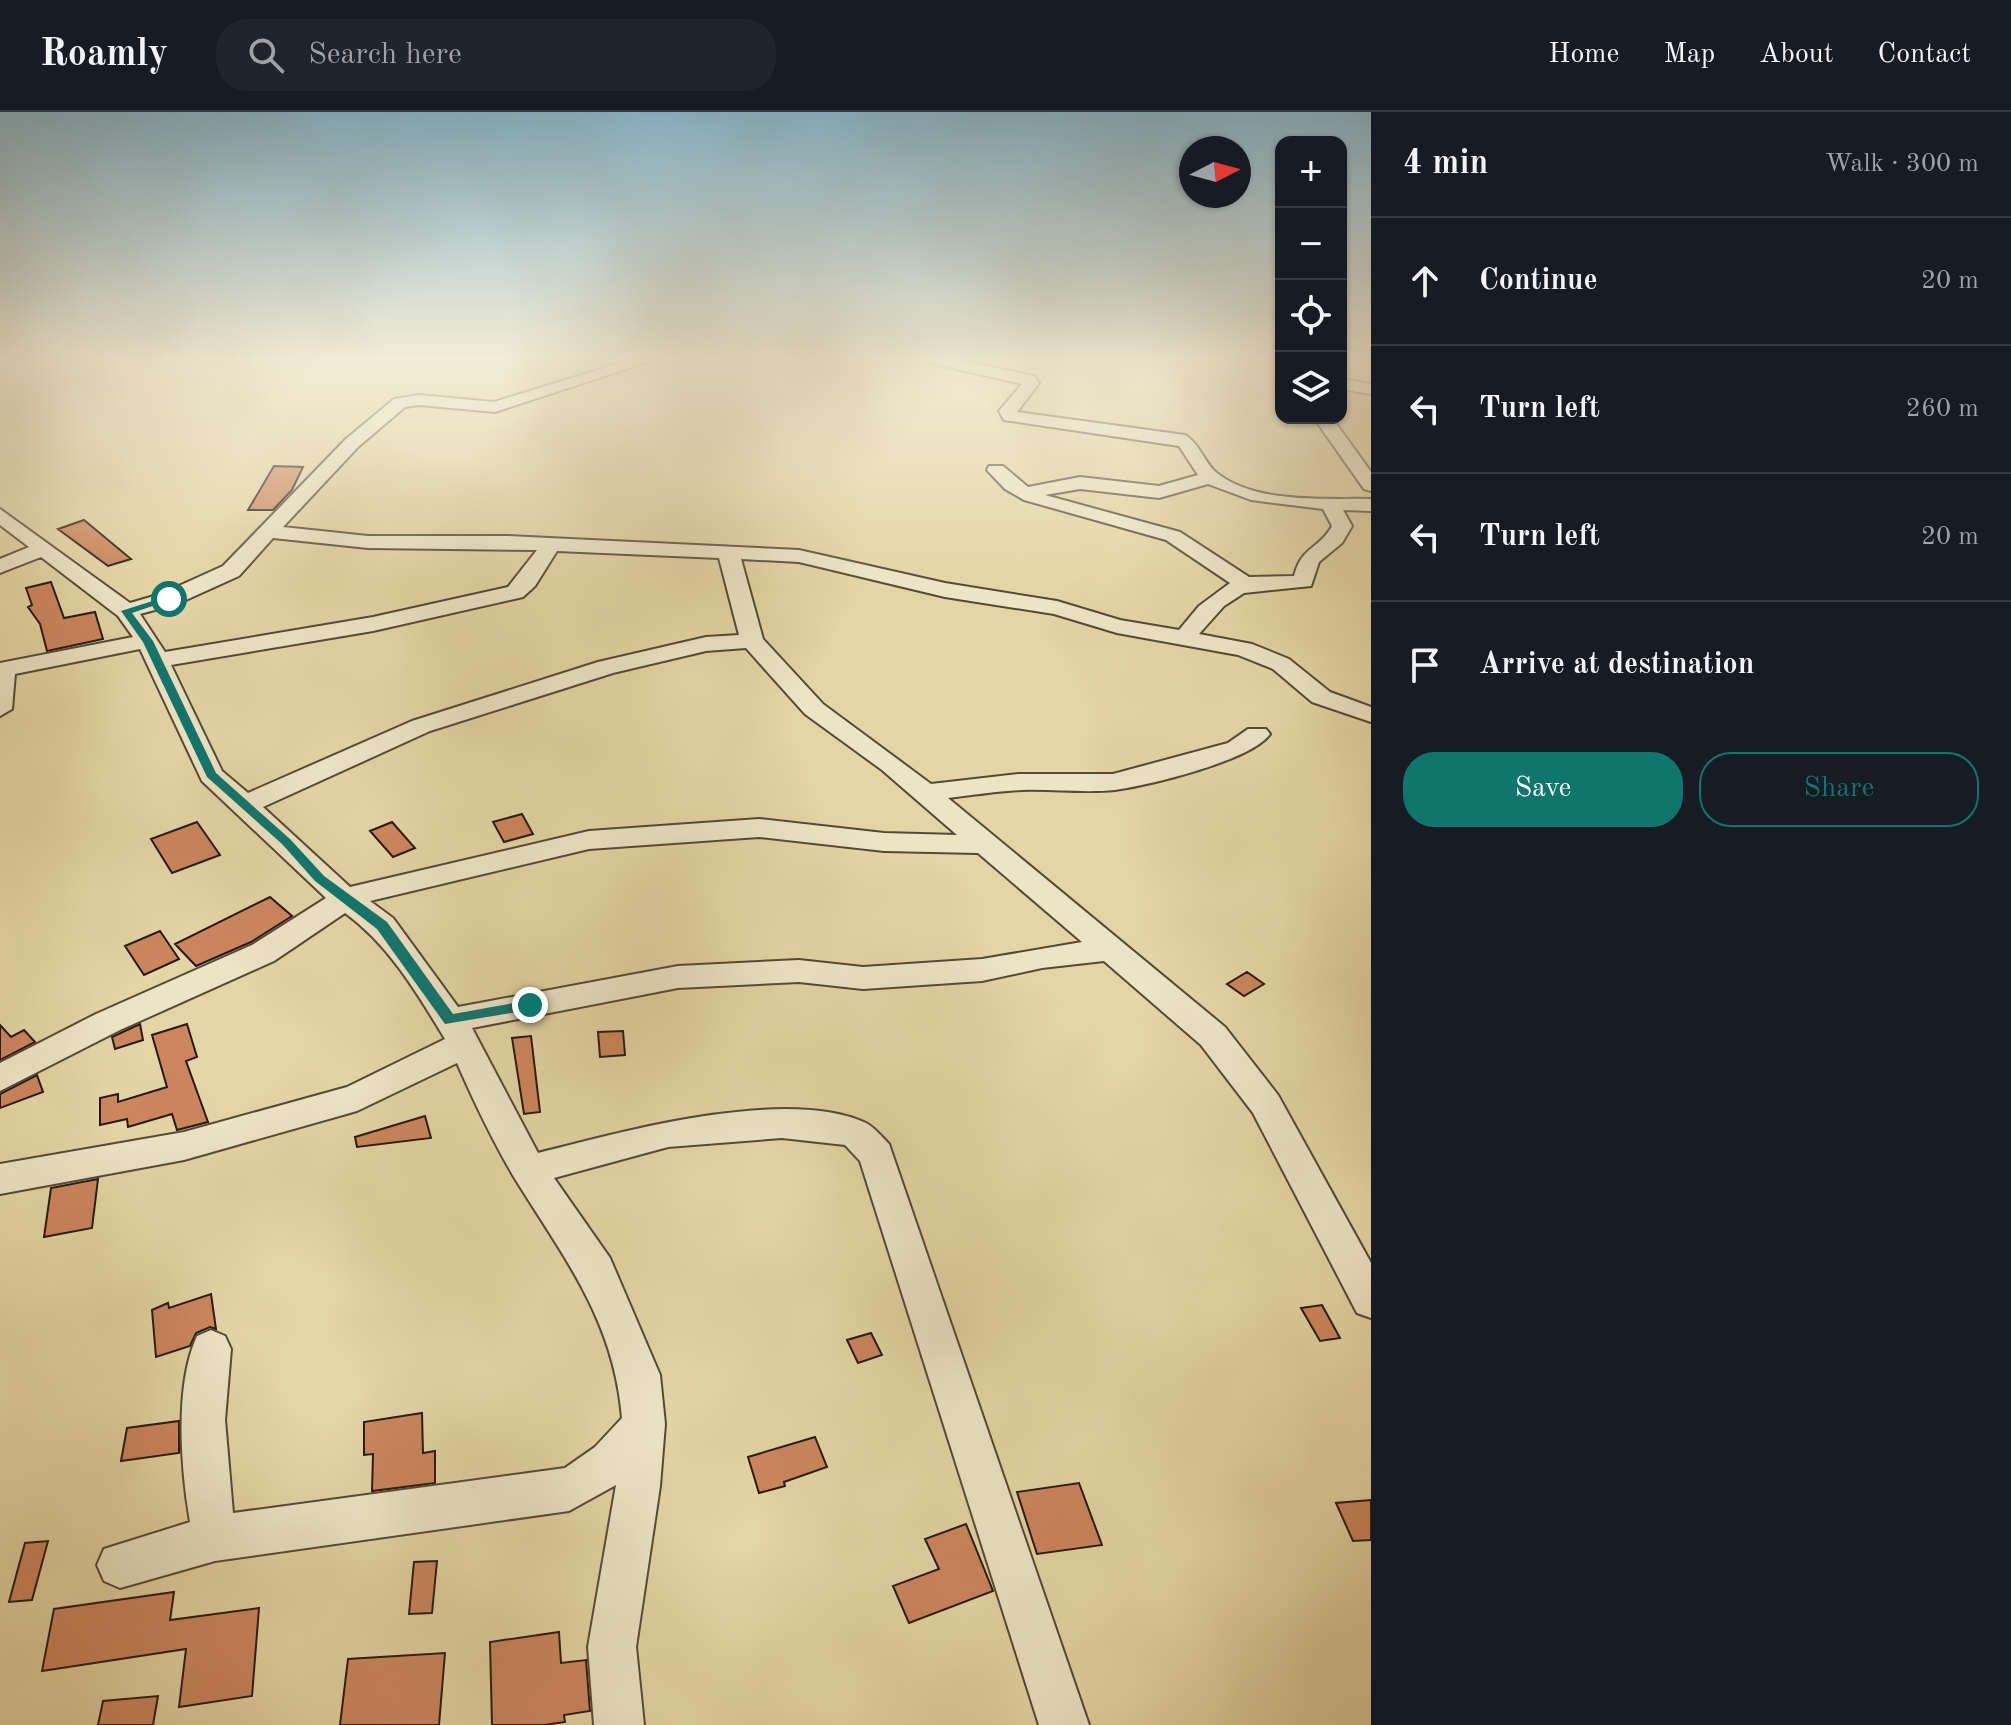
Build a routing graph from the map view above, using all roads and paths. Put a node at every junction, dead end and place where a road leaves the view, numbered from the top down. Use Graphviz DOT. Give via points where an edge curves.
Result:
graph roads {
  1 [pos="362,434"];
  2 [pos="1144,434"];
  3 [pos="1335,434"];
  4 [pos="996,470"];
  5 [pos="1210,478"];
  6 [pos="1371,485"];
  7 [pos="1025,493"];
  8 [pos="1330,504"];
  9 [pos="1371,505"];
  10 [pos="0,515"];
  11 [pos="270,532"];
  12 [pos="551,544"];
  13 [pos="41,549"];
  14 [pos="728,552"];
  15 [pos="0,567"];
  16 [pos="1245,584"];
  17 [pos="126,611"];
  18 [pos="1185,638"];
  19 [pos="752,641"];
  20 [pos="152,651"];
  21 [pos="1,670"];
  22 [pos="0,709"];
  23 [pos="1371,715"];
  24 [pos="1257,734"];
  25 [pos="926,793"];
  26 [pos="242,806"];
  27 [pos="984,844"];
  28 [pos="348,897"];
  29 [pos="1110,950"];
  30 [pos="458,1032"];
  31 [pos="0,1078"];
  32 [pos="529,1170"];
  33 [pos="0,1179"];
  34 [pos="1371,1301"];
  35 [pos="211,1349"];
  36 [pos="644,1424"];
  37 [pos="215,1538"];
  38 [pos="120,1565"];
  39 [pos="619,1725"];
  40 [pos="1064,1725"];
  1 -- 11 [label="street"];
  2 -- 5 [label="street" via="1179,439"];
  3 -- 6 [label="street"];
  4 -- 7 [label="street"];
  5 -- 7 [label="street" via="1159,492 1080,483"];
  5 -- 8 [label="street" via="1259,497"];
  7 -- 16 [label="street" via="1175,537"];
  8 -- 9 [label="street"];
  8 -- 16 [label="street" via="1342,526 1335,539 1309,559 1303,581"];
  10 -- 13 [label="street"];
  11 -- 12 [label="street" via="368,542"];
  11 -- 17 [label="street" via="231,571 169,599"];
  12 -- 14 [label="street"];
  12 -- 20 [label="street" via="515,592 373,624"];
  13 -- 15 [label="street"];
  13 -- 17 [label="street"];
  14 -- 18 [label="street" via="799,556"];
  14 -- 19 [label="street"];
  16 -- 18 [label="street" via="1205,613"];
  17 -- 20 [label="street"];
  18 -- 23 [label="street" via="1270,658 1321,697"];
  19 -- 25 [label="street" via="814,709"];
  19 -- 26 [label="street" via="706,644 606,667 421,726"];
  20 -- 21 [label="street"];
  20 -- 26 [label="street" via="211,775"];
  21 -- 22 [label="street"];
  24 -- 25 [label="street" via="1237,748 1113,782 1019,782"];
  25 -- 27 [label="street"];
  26 -- 28 [label="street" via="320,879"];
  27 -- 28 [label="street" via="884,842 759,828 589,840"];
  27 -- 29 [label="street"];
  28 -- 30 [label="street" via="382,925"];
  28 -- 31 [label="street" via="263,953 108,1022"];
  29 -- 30 [label="street" via="982,970 863,978 799,971 678,977"];
  29 -- 34 [label="street" via="1213,1036 1266,1104"];
  30 -- 32 [label="street"];
  30 -- 33 [label="street" via="357,1098 184,1146"];
  32 -- 36 [label="street" via="613,1304 639,1375"];
  32 -- 40 [label="street" via="668,1133 782,1124 856,1134 876,1154"];
  35 -- 37 [label="street" via="201,1419"];
  36 -- 37 [label="street" via="600,1474 569,1489"];
  36 -- 39 [label="street" via="612,1647"];
  37 -- 38 [label="street"];
}
